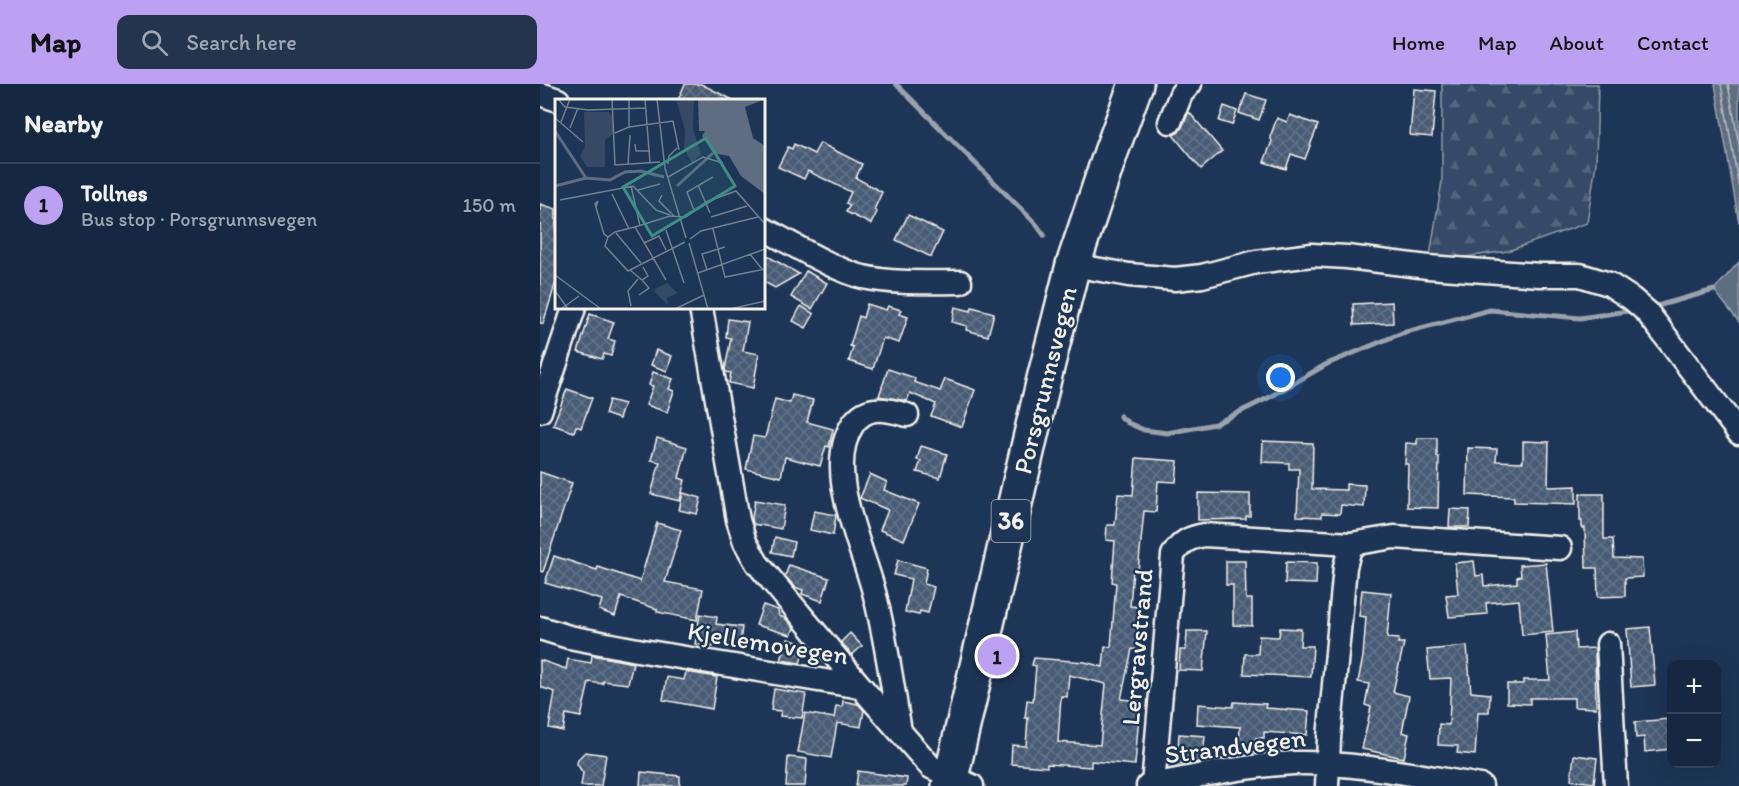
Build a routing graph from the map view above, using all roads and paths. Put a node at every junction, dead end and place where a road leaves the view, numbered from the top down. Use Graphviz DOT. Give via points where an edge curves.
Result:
graph roads {
  1 [pos="1136,84"];
  2 [pos="1190,84"];
  3 [pos="540,94"];
  4 [pos="555,99"];
  5 [pos="1170,122"];
  6 [pos="765,230"];
  7 [pos="1073,265"];
  8 [pos="960,282"];
  9 [pos="574,309"];
  10 [pos="700,309"];
  11 [pos="540,411"];
  12 [pos="907,415"];
  13 [pos="1739,433"];
  14 [pos="1351,544"];
  15 [pos="1560,549"];
  16 [pos="540,628"];
  17 [pos="1608,644"];
  18 [pos="861,687"];
  19 [pos="900,731"];
  20 [pos="1328,775"];
  21 [pos="957,783"];
  22 [pos="1151,785"];
  23 [pos="1481,786"];
  24 [pos="1616,786"];
  1 -- 7 [label="highway, Porsgrunnsvegen / 36"];
  2 -- 5 [label="street" via="1181,94"];
  3 -- 4 [label="street"];
  6 -- 8 [label="street" via="863,277"];
  7 -- 13 [label="street" via="1175,279 1312,255 1540,275 1580,274 1609,284 1647,312"];
  7 -- 21 [label="highway, Porsgrunnsvegen / 36" via="1044,379"];
  9 -- 11 [label="street"];
  10 -- 18 [label="street" via="745,542 757,563"];
  12 -- 19 [label="street" via="873,410 859,416 844,442 842,458 847,501 874,592"];
  14 -- 15 [label="street, Lergravstrand" via="1394,537"];
  14 -- 20 [label="street, Strandvegen" via="1345,567"];
  14 -- 22 [label="street, Lergravstrand" via="1204,535 1188,538 1179,545 1173,555"];
  16 -- 18 [label="street, Kjellemovegen" via="643,651"];
  17 -- 24 [label="street"];
  18 -- 19 [label="street, Kjellemovegen"];
  19 -- 21 [label="street, Kjellemovegen" via="931,767"];
  20 -- 22 [label="street, Strandvegen" via="1293,763"];
  20 -- 23 [label="street, Strandvegen" via="1372,769"];
}
